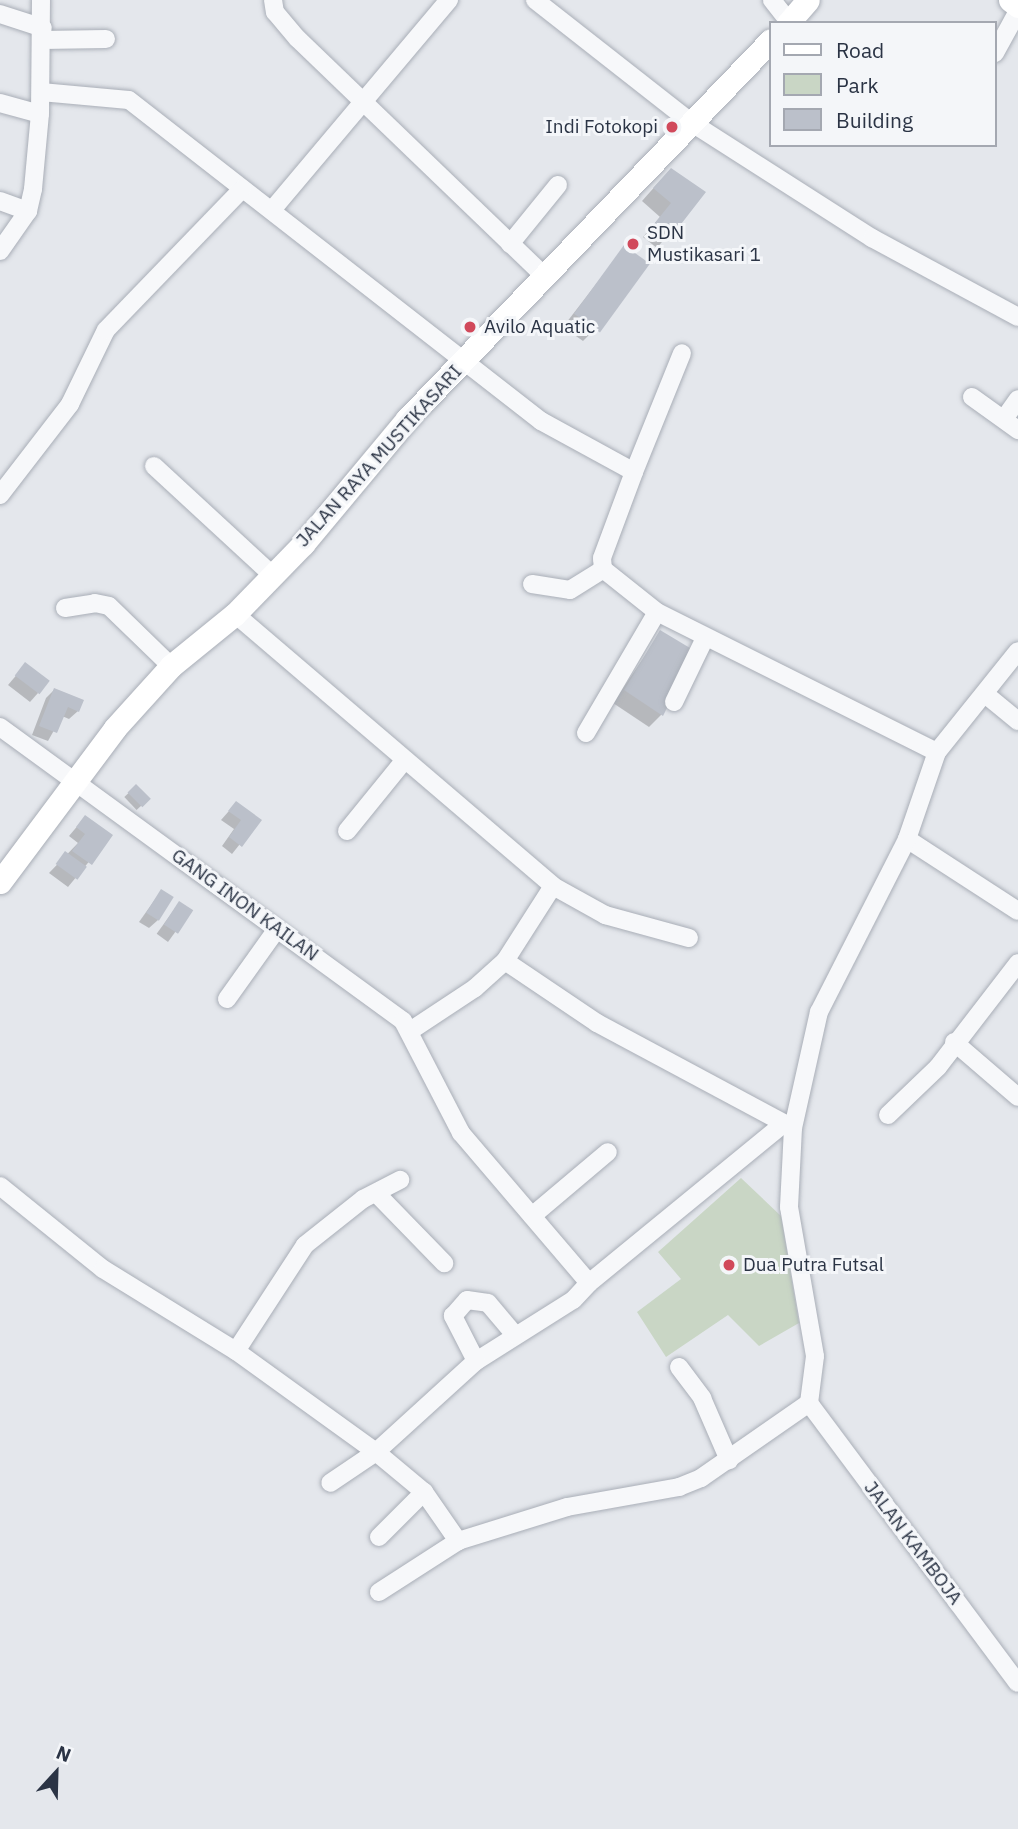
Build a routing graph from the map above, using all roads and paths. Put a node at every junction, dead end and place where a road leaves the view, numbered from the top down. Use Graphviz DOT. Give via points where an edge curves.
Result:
graph roads {
  1 [pos="41,0"];
  2 [pos="273,0"];
  3 [pos="449,0"];
  4 [pos="535,0"];
  5 [pos="772,0"];
  6 [pos="808,0"];
  7 [pos="1010,0"];
  8 [pos="1018,6"];
  9 [pos="1018,12"];
  10 [pos="0,14"];
  11 [pos="787,21"];
  12 [pos="789,21"];
  13 [pos="43,34"];
  14 [pos="106,39"];
  15 [pos="769,42"];
  16 [pos="997,49"];
  17 [pos="41,92"];
  18 [pos="363,101"];
  19 [pos="0,103"];
  20 [pos="40,114"];
  21 [pos="692,123"];
  22 [pos="558,185"];
  23 [pos="242,189"];
  24 [pos="0,201"];
  25 [pos="272,210"];
  26 [pos="28,211"];
  27 [pos="510,244"];
  28 [pos="0,250"];
  29 [pos="543,275"];
  30 [pos="1018,317"];
  31 [pos="682,353"];
  32 [pos="466,359"];
  33 [pos="972,397"];
  34 [pos="1018,399"];
  35 [pos="1011,424"];
  36 [pos="154,466"];
  37 [pos="634,472"];
  38 [pos="0,495"];
  39 [pos="603,569"];
  40 [pos="271,575"];
  41 [pos="532,584"];
  42 [pos="65,608"];
  43 [pos="657,612"];
  44 [pos="235,614"];
  45 [pos="705,638"];
  46 [pos="1018,651"];
  47 [pos="171,666"];
  48 [pos="985,694"];
  49 [pos="674,702"];
  50 [pos="1018,721"];
  51 [pos="0,727"];
  52 [pos="586,733"];
  53 [pos="937,752"];
  54 [pos="403,762"];
  55 [pos="76,784"];
  56 [pos="347,831"];
  57 [pos="906,839"];
  58 [pos="0,882"];
  59 [pos="553,886"];
  60 [pos="1018,911"];
  61 [pos="277,929"];
  62 [pos="689,938"];
  63 [pos="505,961"];
  64 [pos="1018,963"];
  65 [pos="227,999"];
  66 [pos="410,1031"];
  67 [pos="954,1042"];
  68 [pos="1018,1097"];
  69 [pos="888,1115"];
  70 [pos="788,1126"];
  71 [pos="608,1152"];
  72 [pos="400,1180"];
  73 [pos="0,1185"];
  74 [pos="376,1193"];
  75 [pos="532,1216"];
  76 [pos="444,1263"];
  77 [pos="589,1283"];
  78 [pos="515,1335"];
  79 [pos="236,1351"];
  80 [pos="476,1361"];
  81 [pos="679,1367"];
  82 [pos="809,1403"];
  83 [pos="376,1452"];
  84 [pos="729,1460"];
  85 [pos="330,1483"];
  86 [pos="424,1492"];
  87 [pos="379,1537"];
  88 [pos="458,1541"];
  89 [pos="379,1592"];
  90 [pos="1018,1683"];
  1 -- 13 [label="street"];
  2 -- 18 [label="street" via="275,12 298,39"];
  3 -- 18 [label="street"];
  4 -- 21 [label="street"];
  5 -- 11 [label="street"];
  6 -- 12 [label="main road"];
  7 -- 8 [label="main road"];
  9 -- 16 [label="street"];
  10 -- 13 [label="street"];
  13 -- 14 [label="street"];
  13 -- 17 [label="street"];
  15 -- 21 [label="main road, JALAN RAYA MUSTIKASARI"];
  17 -- 20 [label="street"];
  17 -- 23 [label="street" via="129,100"];
  18 -- 25 [label="street"];
  18 -- 27 [label="street"];
  19 -- 20 [label="street"];
  20 -- 26 [label="street"];
  21 -- 29 [label="main road, JALAN RAYA MUSTIKASARI"];
  21 -- 30 [label="street" via="872,238"];
  22 -- 27 [label="street"];
  23 -- 25 [label="street"];
  23 -- 38 [label="street" via="106,330 59,421"];
  24 -- 26 [label="street"];
  25 -- 32 [label="street"];
  26 -- 28 [label="street"];
  27 -- 29 [label="street"];
  29 -- 32 [label="main road, JALAN RAYA MUSTIKASARI"];
  31 -- 37 [label="street"];
  32 -- 37 [label="street" via="541,421"];
  32 -- 40 [label="main road, JALAN RAYA MUSTIKASARI"];
  33 -- 35 [label="street"];
  34 -- 35 [label="street"];
  36 -- 40 [label="street"];
  37 -- 39 [label="street" via="602,558"];
  39 -- 41 [label="street" via="570,590"];
  39 -- 43 [label="street"];
  40 -- 44 [label="main road, JALAN RAYA MUSTIKASARI"];
  42 -- 47 [label="street" via="95,603 109,606"];
  43 -- 45 [label="street"];
  43 -- 52 [label="street"];
  44 -- 47 [label="main road, JALAN RAYA MUSTIKASARI"];
  44 -- 54 [label="street"];
  45 -- 49 [label="street"];
  45 -- 53 [label="street"];
  46 -- 48 [label="street"];
  47 -- 55 [label="main road, JALAN RAYA MUSTIKASARI" via="115,728"];
  48 -- 50 [label="street"];
  48 -- 53 [label="street"];
  51 -- 55 [label="street, GANG INON KAILAN"];
  53 -- 57 [label="street"];
  54 -- 56 [label="street"];
  54 -- 59 [label="street"];
  55 -- 58 [label="main road, JALAN RAYA MUSTIKASARI"];
  55 -- 61 [label="street, GANG INON KAILAN"];
  57 -- 60 [label="street"];
  57 -- 70 [label="street" via="819,1012"];
  59 -- 62 [label="street" via="605,915"];
  59 -- 63 [label="street"];
  61 -- 65 [label="street"];
  61 -- 66 [label="street, GANG INON KAILAN" via="404,1021"];
  63 -- 66 [label="street" via="475,988"];
  63 -- 70 [label="street" via="608,1029"];
  64 -- 67 [label="street"];
  66 -- 75 [label="street, GANG INON KAILAN" via="461,1133"];
  67 -- 68 [label="street"];
  67 -- 69 [label="street" via="937,1067"];
  70 -- 77 [label="street"];
  70 -- 82 [label="street" via="789,1207 815,1356"];
  71 -- 75 [label="street"];
  72 -- 74 [label="street"];
  73 -- 79 [label="street" via="103,1269"];
  74 -- 76 [label="street"];
  74 -- 79 [label="street" via="305,1245"];
  75 -- 77 [label="street, GANG INON KAILAN"];
  77 -- 78 [label="street" via="573,1300"];
  78 -- 80 [label="street"];
  78 -- 80 [label="street" via="488,1303 467,1300 453,1316"];
  79 -- 83 [label="street"];
  80 -- 83 [label="street"];
  81 -- 84 [label="street" via="702,1398"];
  82 -- 84 [label="street"];
  82 -- 90 [label="street, JALAN KAMBOJA"];
  83 -- 85 [label="street"];
  83 -- 86 [label="street"];
  84 -- 88 [label="street" via="679,1487 596,1500"];
  86 -- 87 [label="street"];
  86 -- 88 [label="street"];
  88 -- 89 [label="street"];
}
